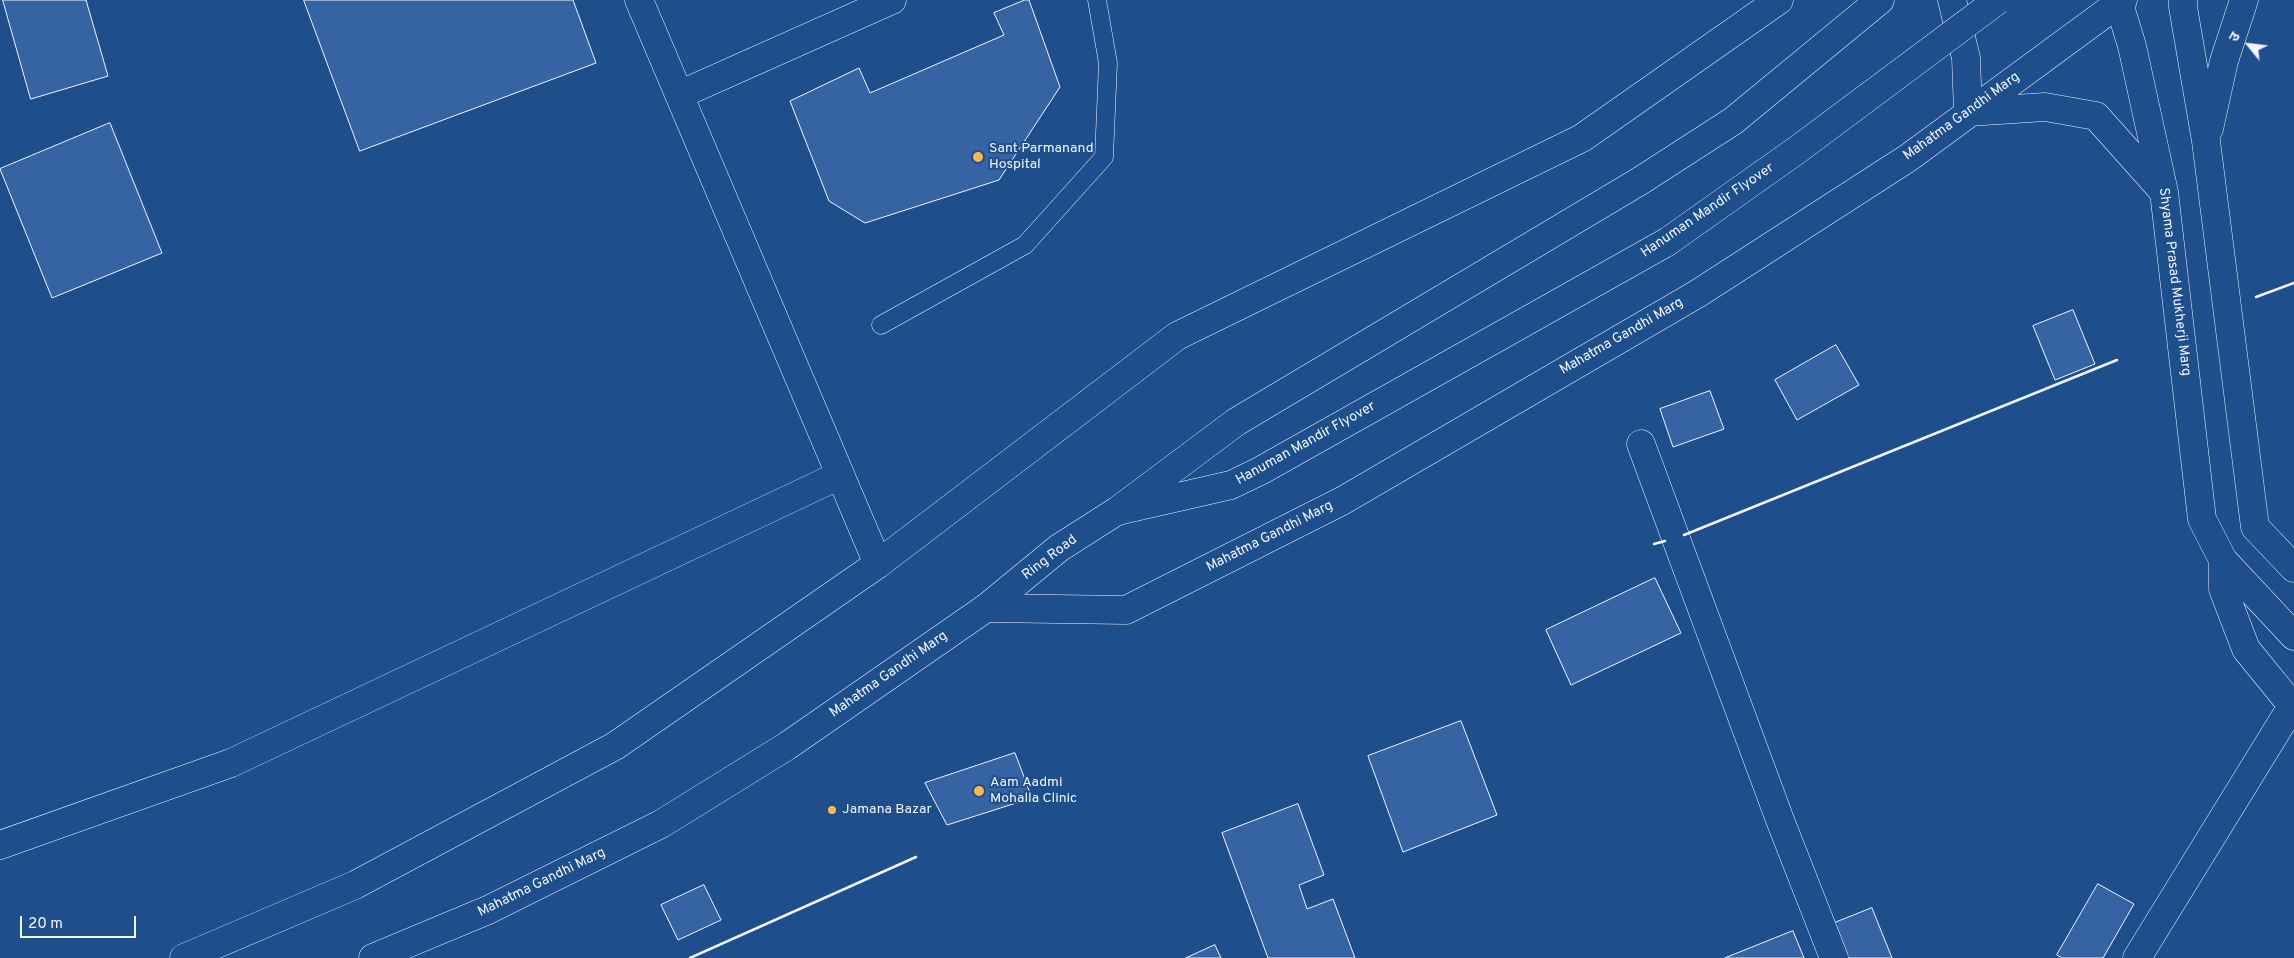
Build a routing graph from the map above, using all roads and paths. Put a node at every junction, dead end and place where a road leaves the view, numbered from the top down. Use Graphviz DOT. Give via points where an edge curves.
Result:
graph roads {
  1 [pos="638,0"];
  2 [pos="892,0"];
  3 [pos="1097,0"];
  4 [pos="1778,0"];
  5 [pos="1880,0"];
  6 [pos="1952,0"];
  7 [pos="1998,0"];
  8 [pos="2183,0"];
  9 [pos="2244,0"];
  10 [pos="2120,1"];
  11 [pos="679,95"];
  12 [pos="1968,112"];
  13 [pos="2206,141"];
  14 [pos="2164,192"];
  15 [pos="880,325"];
  16 [pos="1641,444"];
  17 [pos="840,475"];
  18 [pos="1117,511"];
  19 [pos="2255,527"];
  20 [pos="2294,538"];
  21 [pos="2223,560"];
  22 [pos="878,564"];
  23 [pos="2294,568"];
  24 [pos="986,608"];
  25 [pos="2294,636"];
  26 [pos="2293,707"];
  27 [pos="0,845"];
  28 [pos="184,958"];
  29 [pos="374,958"];
  30 [pos="1834,958"];
  31 [pos="2137,958"];
  1 -- 11 [label="main road"];
  2 -- 11 [label="main road"];
  3 -- 15 [label="lane" via="1108,63 1104,157 1025,245"];
  4 -- 22 [label="main road" via="1582,138 1177,336"];
  5 -- 18 [label="main road" via="1725,126 1640,181 1236,422"];
  6 -- 12 [label="main road" via="1966,58"];
  7 -- 18 [label="main road, Hanuman Mandir Flyover, bridge" via="1667,242 1260,471 1231,485"];
  8 -- 13 [label="main road"];
  9 -- 13 [label="main road" via="2224,61"];
  10 -- 12 [label="main road, Mahatma Gandhi Marg"];
  10 -- 14 [label="main road, Shyama Prasad Mukherji Marg"];
  11 -- 17 [label="main road"];
  12 -- 14 [label="main road" via="2045,107 2096,116"];
  12 -- 24 [label="main road, Mahatma Gandhi Marg" via="1908,158 1697,294 1342,501 1126,610"];
  13 -- 19 [label="main road"];
  14 -- 21 [label="main road, Shyama Prasad Mukherji Marg" via="2202,519"];
  16 -- 30 [label="main road"];
  17 -- 22 [label="main road"];
  17 -- 27 [label="main road" via="231,763"];
  18 -- 24 [label="main road, Ring Road" via="1059,548"];
  19 -- 20 [label="main road"];
  19 -- 21 [label="main road"];
  19 -- 23 [label="main road"];
  21 -- 25 [label="main road, Shyama Prasad Mukherji Marg"];
  21 -- 26 [label="main road, Shyama Prasad Mukherji Marg" via="2223,589 2246,649"];
  22 -- 28 [label="main road" via="615,746 355,885"];
  24 -- 29 [label="main road, Mahatma Gandhi Marg" via="787,746 662,824 488,910"];
  26 -- 31 [label="main road"];
}
